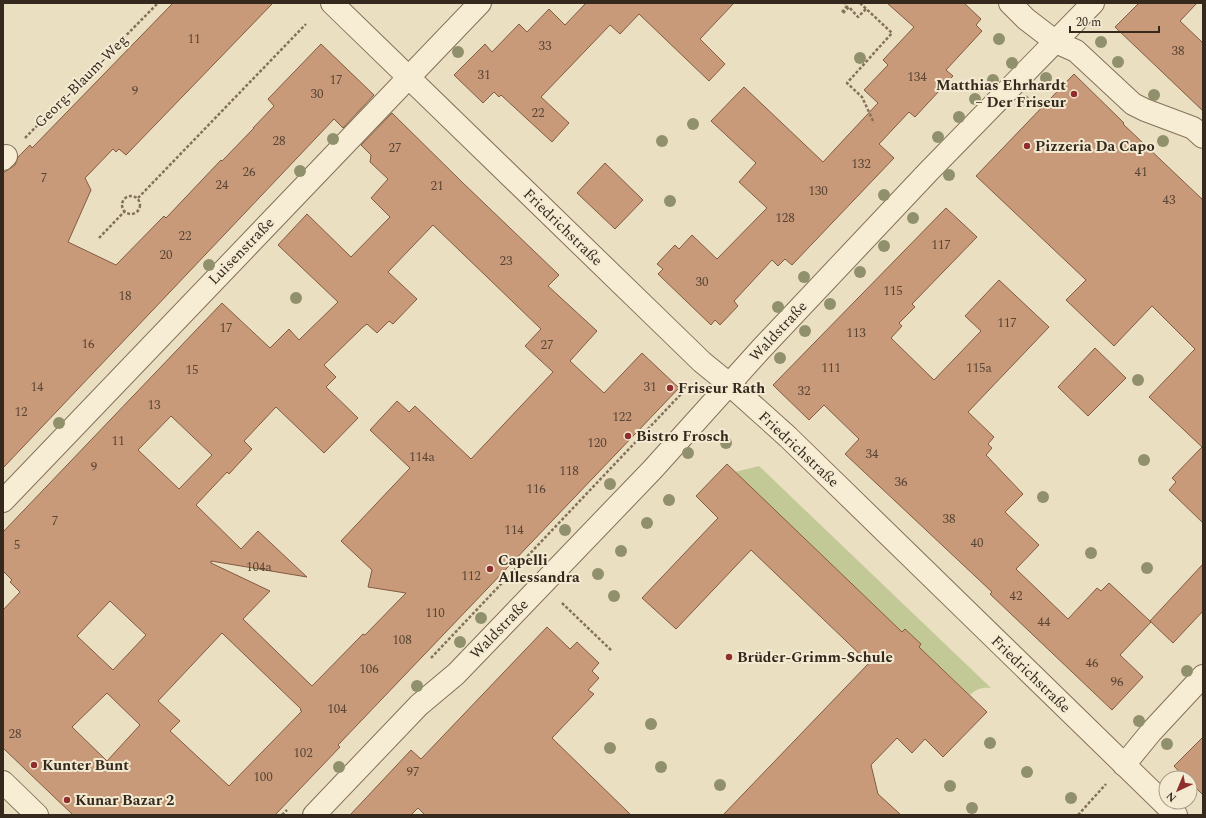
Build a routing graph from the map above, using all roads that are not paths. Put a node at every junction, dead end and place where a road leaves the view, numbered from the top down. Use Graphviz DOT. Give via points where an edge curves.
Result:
graph roads {
  1 [pos="332,3"];
  2 [pos="480,3"];
  3 [pos="1010,3"];
  4 [pos="1093,3"];
  5 [pos="1056,42"];
  6 [pos="409,76"];
  7 [pos="1203,137"];
  8 [pos="729,384"];
  9 [pos="3,501"];
  10 [pos="1203,676"];
  11 [pos="1124,765"];
  12 [pos="3,782"];
  13 [pos="37,815"];
  14 [pos="314,815"];
  15 [pos="1176,815"];
  1 -- 6 [label="street, Friedrichstraße"];
  2 -- 6 [label="street, Luisenstraße"];
  3 -- 5 [label="street"];
  4 -- 5 [label="street, Waldstraße"];
  5 -- 7 [label="street" via="1076,51 1133,104 1193,128"];
  5 -- 8 [label="street, Waldstraße" via="928,172"];
  6 -- 8 [label="street, Friedrichstraße" via="702,362"];
  6 -- 9 [label="street, Luisenstraße"];
  8 -- 11 [label="street, Friedrichstraße" via="788,437"];
  8 -- 14 [label="street, Waldstraße" via="653,469 456,674 419,705"];
  10 -- 11 [label="street"];
  11 -- 15 [label="street, Friedrichstraße"];
  12 -- 13 [label="street"];
}
